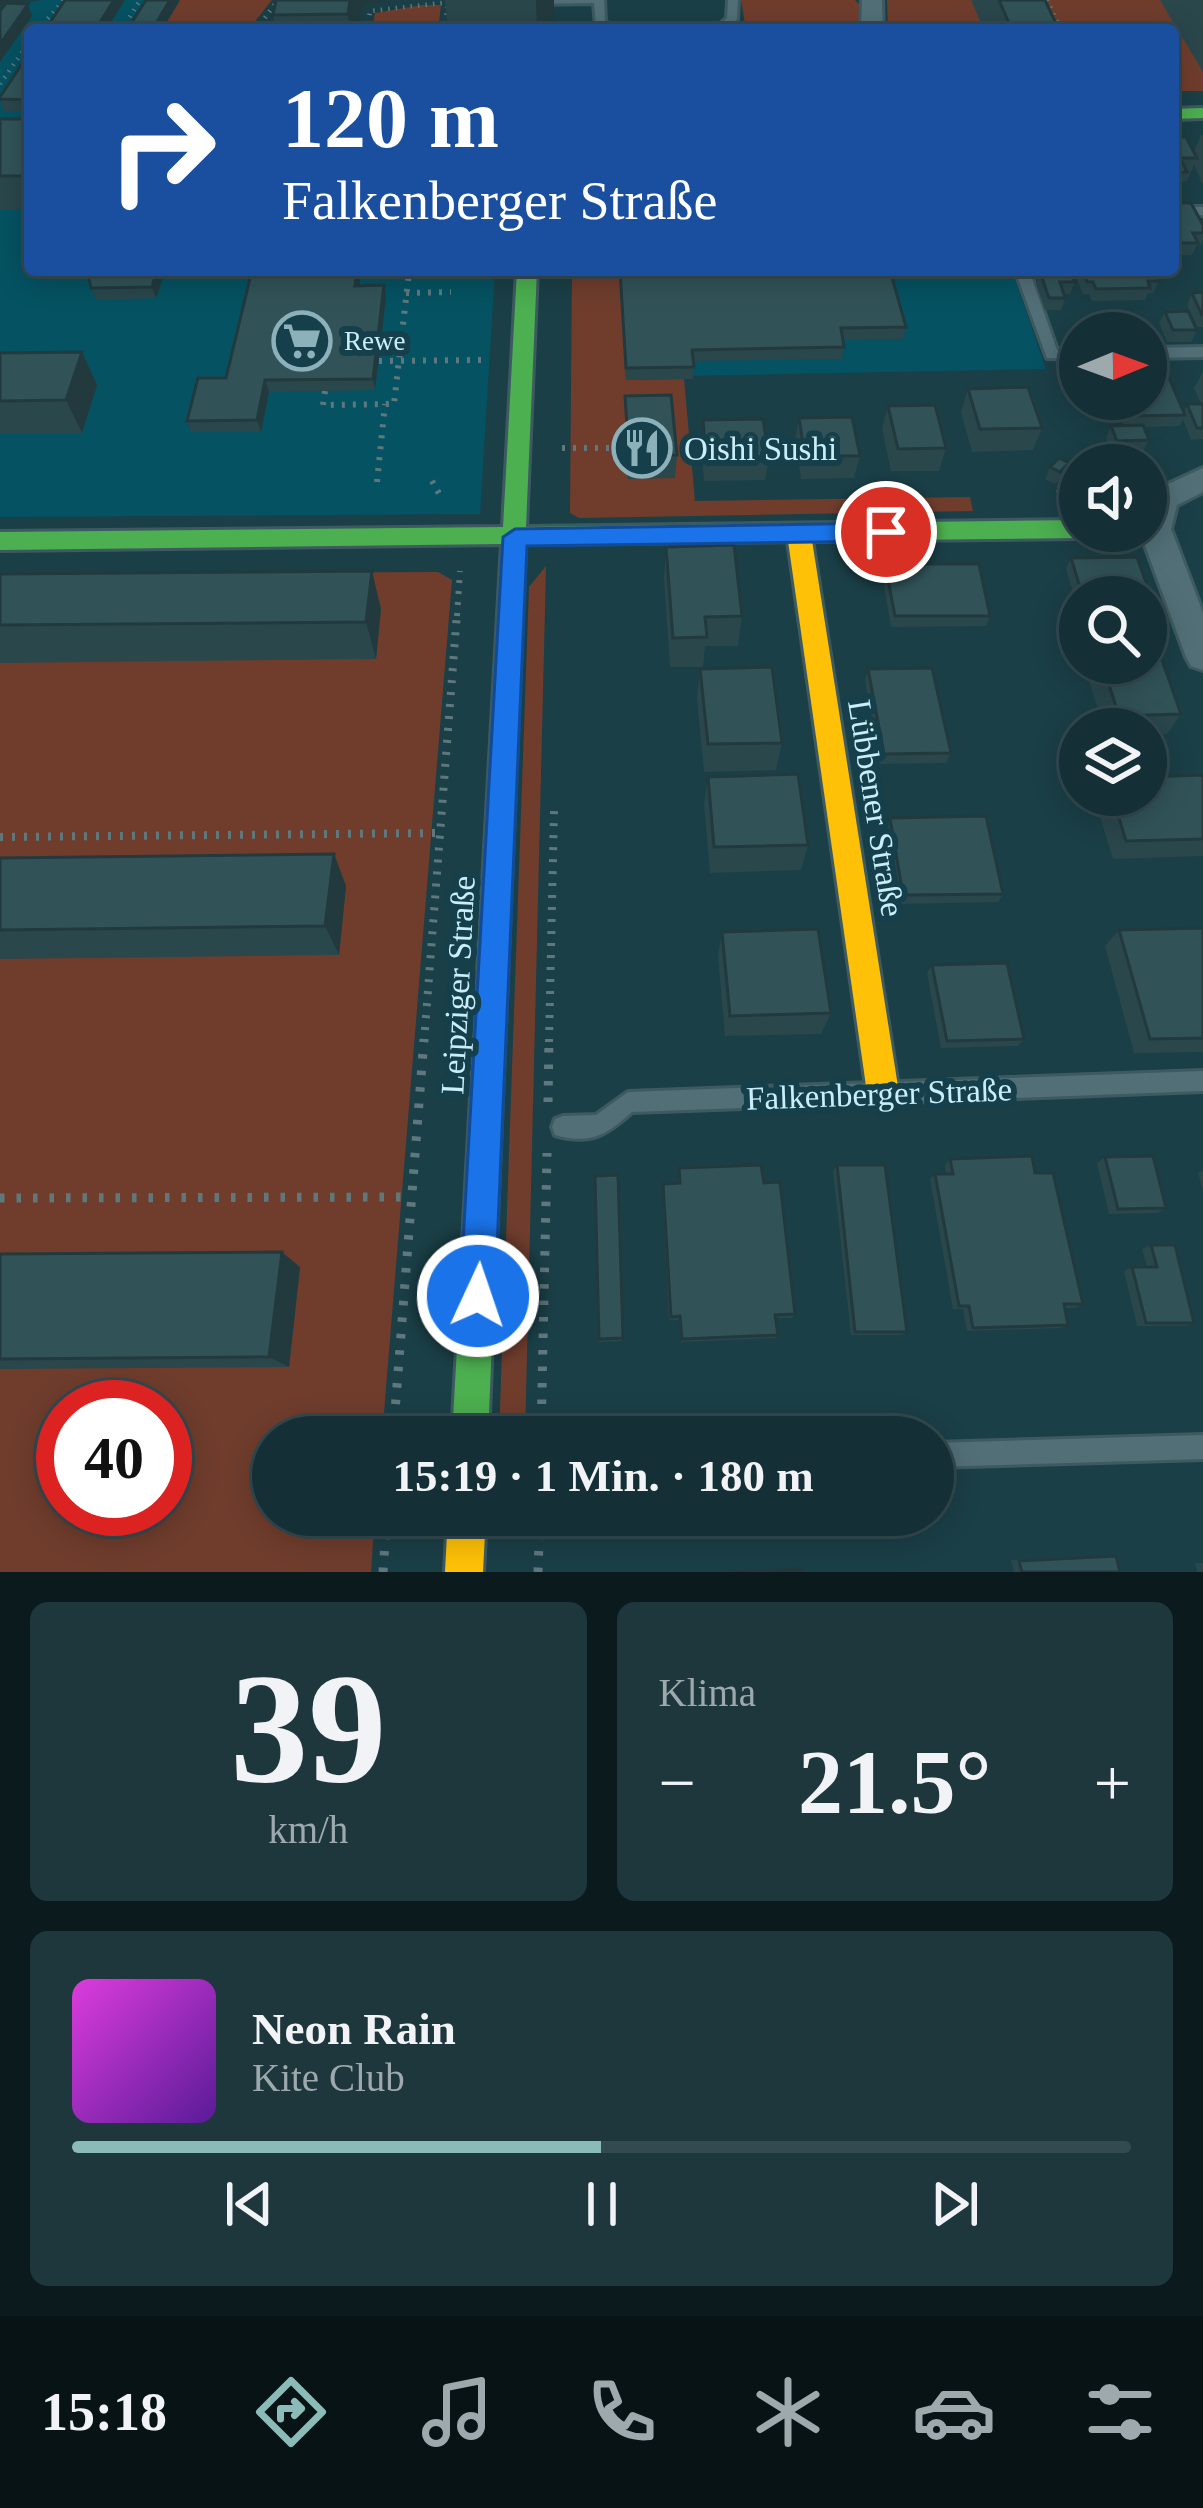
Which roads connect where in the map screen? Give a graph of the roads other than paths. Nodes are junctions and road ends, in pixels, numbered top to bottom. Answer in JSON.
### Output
{"nodes":[{"id":1,"x":598,"y":0,"type":"edge"},
{"id":2,"x":465,"y":2,"type":"edge"},
{"id":3,"x":527,"y":276,"type":"edge"},
{"id":4,"x":1024,"y":276,"type":"edge"},
{"id":5,"x":1203,"y":352,"type":"edge"},
{"id":6,"x":1167,"y":353,"type":"edge"},
{"id":7,"x":1059,"y":355,"type":"edge"},
{"id":8,"x":1203,"y":479,"type":"edge"},
{"id":9,"x":1167,"y":497,"type":"edge"},
{"id":10,"x":1059,"y":529,"type":"edge"},
{"id":11,"x":799,"y":534,"type":"junction"},
{"id":12,"x":515,"y":537,"type":"junction"},
{"id":13,"x":0,"y":541,"type":"edge"},
{"id":14,"x":1160,"y":552,"type":"edge"},
{"id":15,"x":1203,"y":656,"type":"edge"},
{"id":16,"x":1203,"y":1082,"type":"edge"},
{"id":17,"x":883,"y":1093,"type":"junction"},
{"id":18,"x":555,"y":1128,"type":"road end"},
{"id":19,"x":471,"y":1416,"type":"edge"},
{"id":20,"x":1203,"y":1448,"type":"edge"},
{"id":21,"x":954,"y":1454,"type":"edge"},
{"id":22,"x":465,"y":1536,"type":"edge"},
{"id":23,"x":464,"y":1572,"type":"edge"}],
"edges":[{"from":1,"to":2,"type":"lane"},
{"from":3,"to":12,"type":"street","name":"Leipziger Straße"},
{"from":4,"to":7,"type":"lane"},
{"from":5,"to":6,"type":"lane"},
{"from":8,"to":9,"type":"street"},
{"from":10,"to":11,"type":"street"},
{"from":11,"to":12,"type":"street"},
{"from":11,"to":17,"type":"street","name":"Lübbener Straße"},
{"from":12,"to":13,"type":"street"},
{"from":12,"to":19,"type":"street","name":"Leipziger Straße"},
{"from":14,"to":15,"type":"street"},
{"from":16,"to":17,"type":"lane","name":"Falkenberger Straße"},
{"from":17,"to":18,"type":"lane","name":"Falkenberger Straße"},
{"from":20,"to":21,"type":"lane"},
{"from":22,"to":23,"type":"street"}]}
